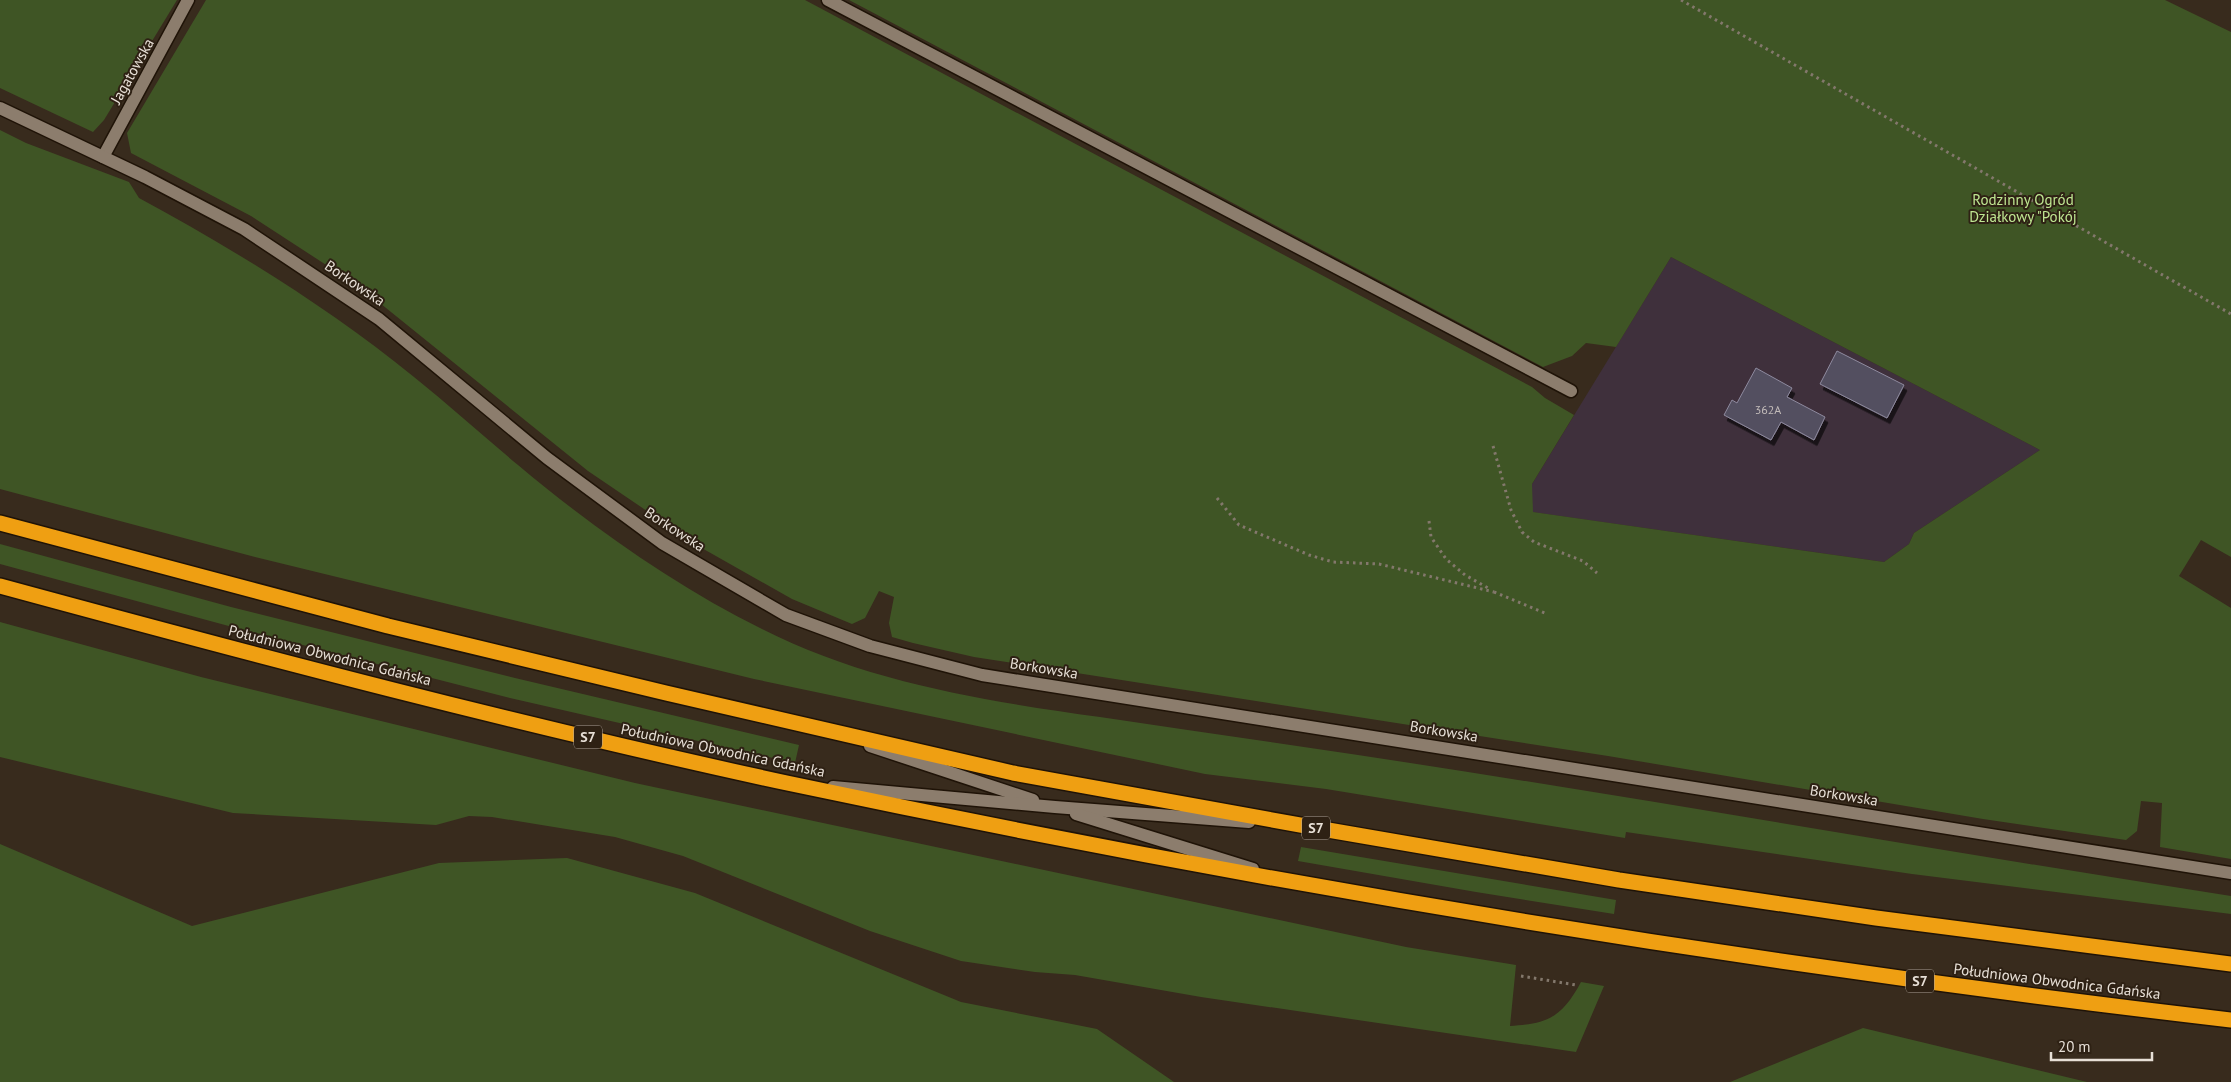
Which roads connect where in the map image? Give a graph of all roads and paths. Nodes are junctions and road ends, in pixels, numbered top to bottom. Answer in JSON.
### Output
{"nodes":[{"id":1,"x":188,"y":0,"type":"edge"},
{"id":2,"x":828,"y":0,"type":"edge"},
{"id":3,"x":1681,"y":0,"type":"edge"},
{"id":4,"x":0,"y":108,"type":"edge"},
{"id":5,"x":103,"y":157,"type":"junction"},
{"id":6,"x":2231,"y":314,"type":"edge"},
{"id":7,"x":1571,"y":391,"type":"dead end"},
{"id":8,"x":1493,"y":446,"type":"dead end"},
{"id":9,"x":1217,"y":498,"type":"dead end"},
{"id":10,"x":1429,"y":522,"type":"dead end"},
{"id":11,"x":0,"y":523,"type":"edge"},
{"id":12,"x":1597,"y":573,"type":"dead end"},
{"id":13,"x":0,"y":586,"type":"edge"},
{"id":14,"x":1494,"y":592,"type":"junction"},
{"id":15,"x":1547,"y":614,"type":"dead end"},
{"id":16,"x":803,"y":724,"type":"junction"},
{"id":17,"x":788,"y":783,"type":"junction"},
{"id":18,"x":1055,"y":807,"type":"junction"},
{"id":19,"x":1304,"y":826,"type":"junction"},
{"id":20,"x":2231,"y":873,"type":"edge"},
{"id":21,"x":1293,"y":881,"type":"junction"},
{"id":22,"x":2231,"y":964,"type":"edge"},
{"id":23,"x":1521,"y":976,"type":"dead end"},
{"id":24,"x":1576,"y":985,"type":"dead end"},
{"id":25,"x":2231,"y":1020,"type":"edge"}],
"edges":[{"from":1,"to":5,"type":"street","name":"Jagatowska"},
{"from":2,"to":7,"type":"street"},
{"from":3,"to":6,"type":"path"},
{"from":4,"to":5,"type":"street","name":"Borkowska"},
{"from":5,"to":20,"type":"street","name":"Borkowska"},
{"from":8,"to":12,"type":"path"},
{"from":9,"to":14,"type":"path"},
{"from":10,"to":14,"type":"path"},
{"from":11,"to":16,"type":"highway","number":"S7"},
{"from":13,"to":17,"type":"highway","name":"Południowa Obwodnica Gdańska","number":"S7"},
{"from":14,"to":15,"type":"path"},
{"from":16,"to":18,"type":"street"},
{"from":16,"to":19,"type":"highway","number":"S7"},
{"from":17,"to":18,"type":"street"},
{"from":17,"to":21,"type":"highway","name":"Południowa Obwodnica Gdańska","number":"S7"},
{"from":18,"to":19,"type":"street"},
{"from":18,"to":21,"type":"street"},
{"from":19,"to":22,"type":"highway","number":"S7"},
{"from":21,"to":25,"type":"highway","name":"Południowa Obwodnica Gdańska","number":"S7"},
{"from":23,"to":24,"type":"path"}]}
